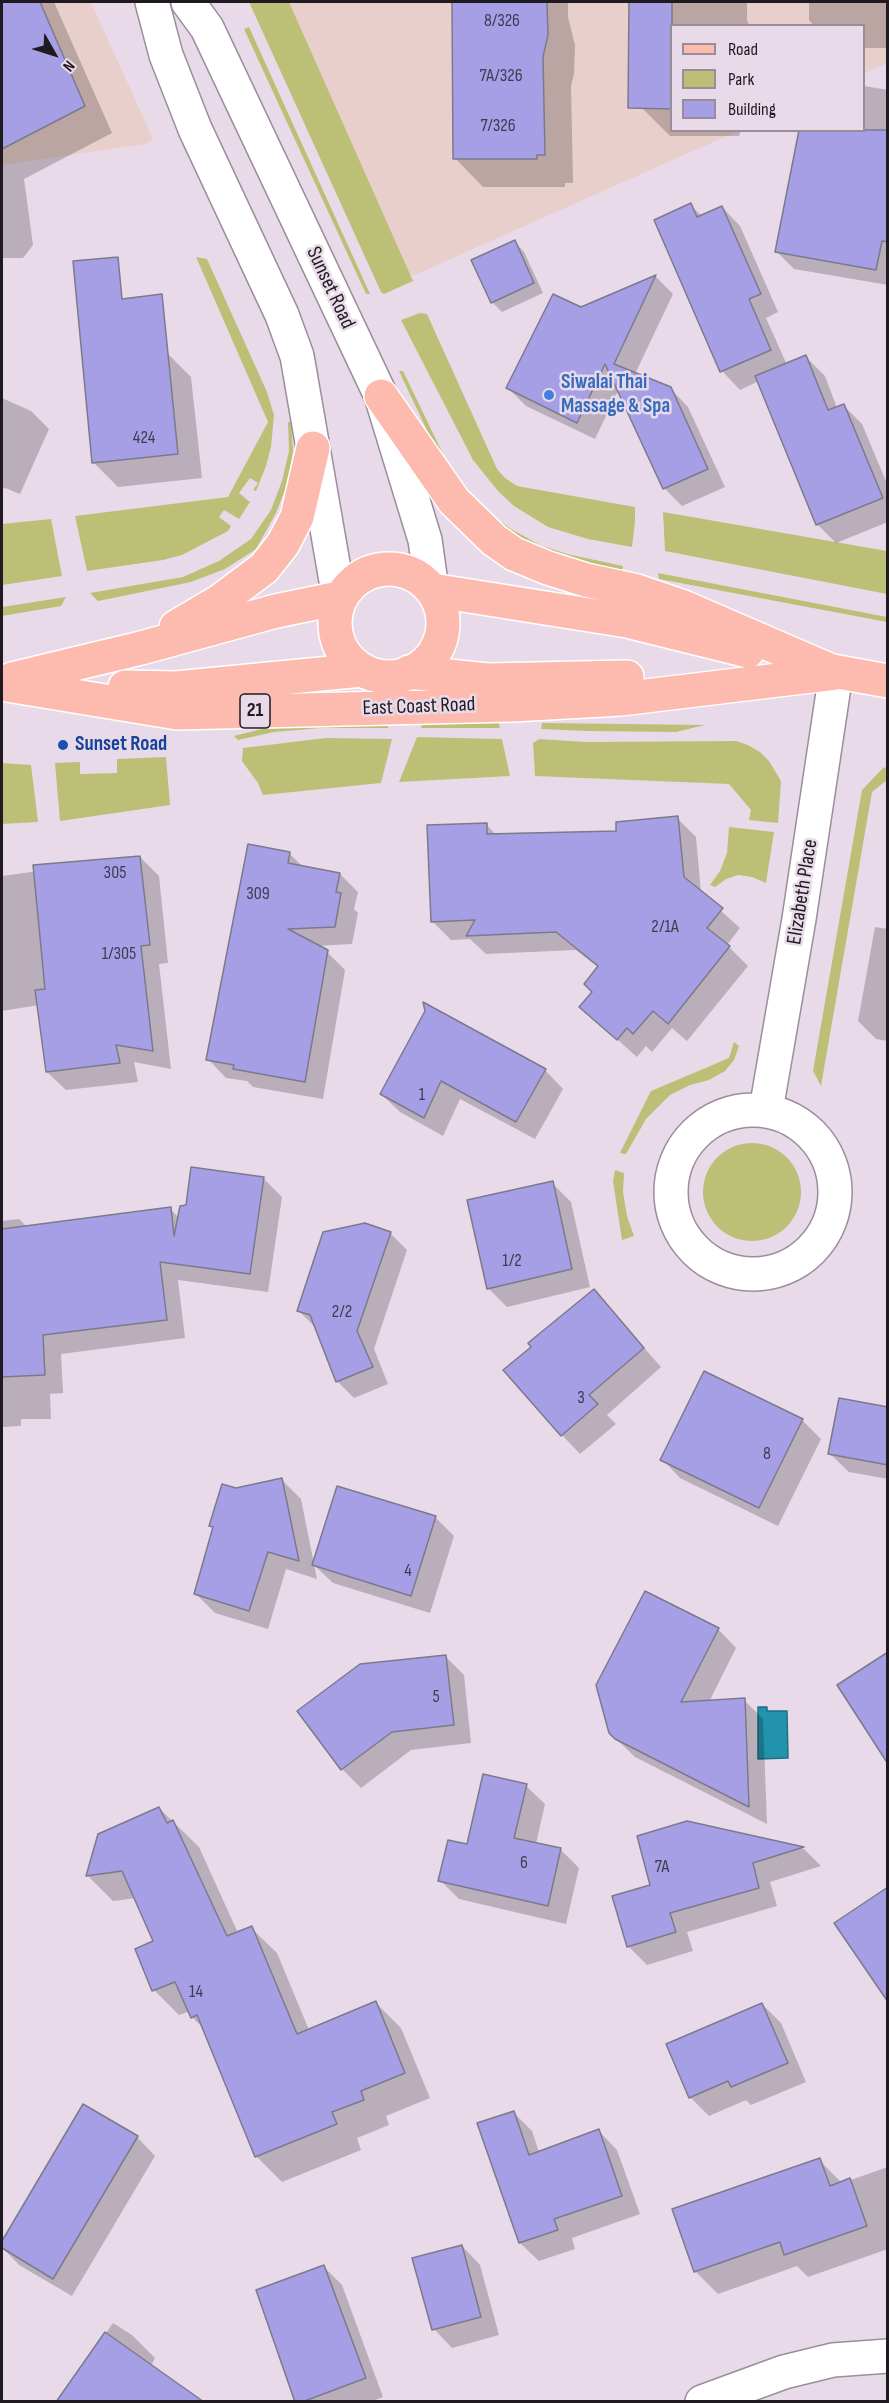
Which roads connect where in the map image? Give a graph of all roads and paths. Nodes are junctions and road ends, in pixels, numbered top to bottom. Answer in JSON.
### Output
{"nodes":[{"id":1,"x":152,"y":2,"type":"edge"},
{"id":2,"x":188,"y":2,"type":"edge"},
{"id":3,"x":381,"y":396,"type":"junction"},
{"id":4,"x":314,"y":448,"type":"junction"},
{"id":5,"x":432,"y":590,"type":"junction"},
{"id":6,"x":339,"y":598,"type":"junction"},
{"id":7,"x":141,"y":648,"type":"junction"},
{"id":8,"x":362,"y":670,"type":"junction"},
{"id":9,"x":409,"y":672,"type":"junction"},
{"id":10,"x":836,"y":673,"type":"junction"},
{"id":11,"x":888,"y":681,"type":"edge"},
{"id":12,"x":2,"y":683,"type":"edge"},
{"id":13,"x":766,"y":1110,"type":"junction"},
{"id":14,"x":888,"y":2356,"type":"edge"},
{"id":15,"x":702,"y":2402,"type":"edge"}],
"edges":[{"from":1,"to":4,"type":"main road"},
{"from":2,"to":3,"type":"main road","name":"Sunset Road"},
{"from":3,"to":5,"type":"main road","name":"Sunset Road"},
{"from":3,"to":10,"type":"main road"},
{"from":4,"to":6,"type":"main road"},
{"from":4,"to":7,"type":"main road"},
{"from":5,"to":6,"type":"main road","number":"21"},
{"from":5,"to":9,"type":"main road"},
{"from":5,"to":10,"type":"main road","name":"East Coast Road","number":"21"},
{"from":6,"to":7,"type":"main road"},
{"from":6,"to":8,"type":"main road"},
{"from":7,"to":12,"type":"main road"},
{"from":8,"to":9,"type":"main road"},
{"from":8,"to":12,"type":"main road"},
{"from":9,"to":10,"type":"main road"},
{"from":10,"to":11,"type":"main road","name":"East Coast Road","number":"21"},
{"from":10,"to":12,"type":"main road","name":"East Coast Road","number":"21"},
{"from":10,"to":13,"type":"main road","name":"Elizabeth Place"},
{"from":13,"to":13,"type":"main road"},
{"from":14,"to":15,"type":"main road"}]}
